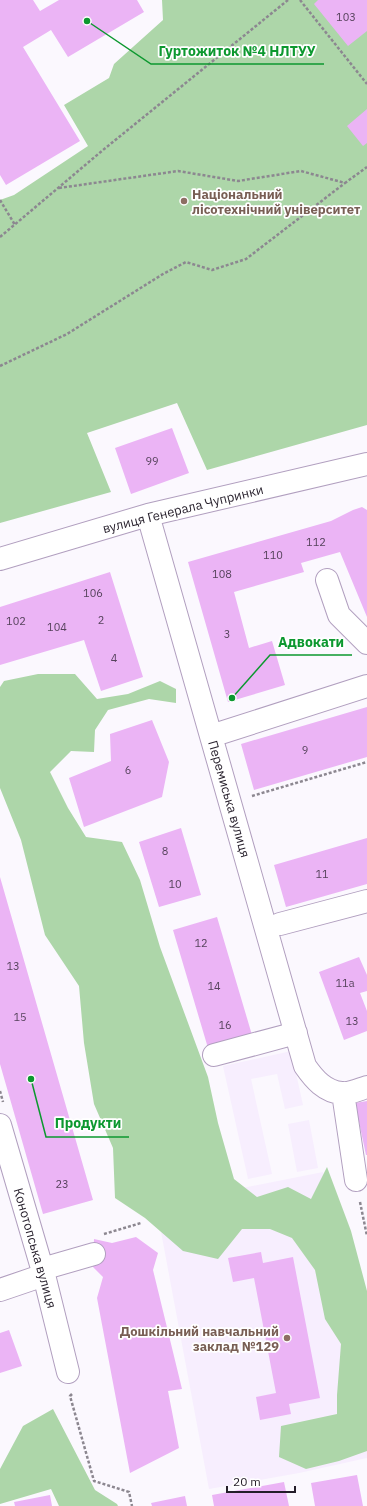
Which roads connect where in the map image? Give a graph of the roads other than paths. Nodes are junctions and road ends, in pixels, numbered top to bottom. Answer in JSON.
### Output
{"nodes":[{"id":1,"x":367,"y":464,"type":"edge"},
{"id":2,"x":148,"y":515,"type":"junction"},
{"id":3,"x":0,"y":559,"type":"edge"},
{"id":4,"x":327,"y":580,"type":"dead end"},
{"id":5,"x":367,"y":643,"type":"edge"},
{"id":6,"x":367,"y":686,"type":"edge"},
{"id":7,"x":211,"y":736,"type":"junction"},
{"id":8,"x":367,"y":901,"type":"edge"},
{"id":9,"x":280,"y":924,"type":"dead end"},
{"id":10,"x":296,"y":1033,"type":"junction"},
{"id":11,"x":214,"y":1055,"type":"dead end"},
{"id":12,"x":367,"y":1087,"type":"edge"},
{"id":13,"x":343,"y":1093,"type":"junction"},
{"id":14,"x":0,"y":1125,"type":"edge"},
{"id":15,"x":356,"y":1180,"type":"road end"},
{"id":16,"x":94,"y":1254,"type":"dead end"},
{"id":17,"x":43,"y":1272,"type":"junction"},
{"id":18,"x":0,"y":1290,"type":"edge"},
{"id":19,"x":68,"y":1372,"type":"dead end"}],
"edges":[{"from":1,"to":2,"type":"street","name":"вулиця Генерала Чупринки"},
{"from":2,"to":3,"type":"street","name":"вулиця Генерала Чупринки"},
{"from":2,"to":7,"type":"street","name":"Перемиська вулиця"},
{"from":4,"to":5,"type":"street"},
{"from":6,"to":7,"type":"street"},
{"from":7,"to":10,"type":"street","name":"Перемиська вулиця"},
{"from":8,"to":9,"type":"street"},
{"from":10,"to":11,"type":"street"},
{"from":10,"to":13,"type":"street","name":"Перемиська вулиця"},
{"from":12,"to":13,"type":"street"},
{"from":13,"to":15,"type":"street"},
{"from":14,"to":17,"type":"street","name":"Конотопська вулиця"},
{"from":16,"to":17,"type":"street"},
{"from":17,"to":18,"type":"street"},
{"from":17,"to":19,"type":"street","name":"Конотопська вулиця"}]}
